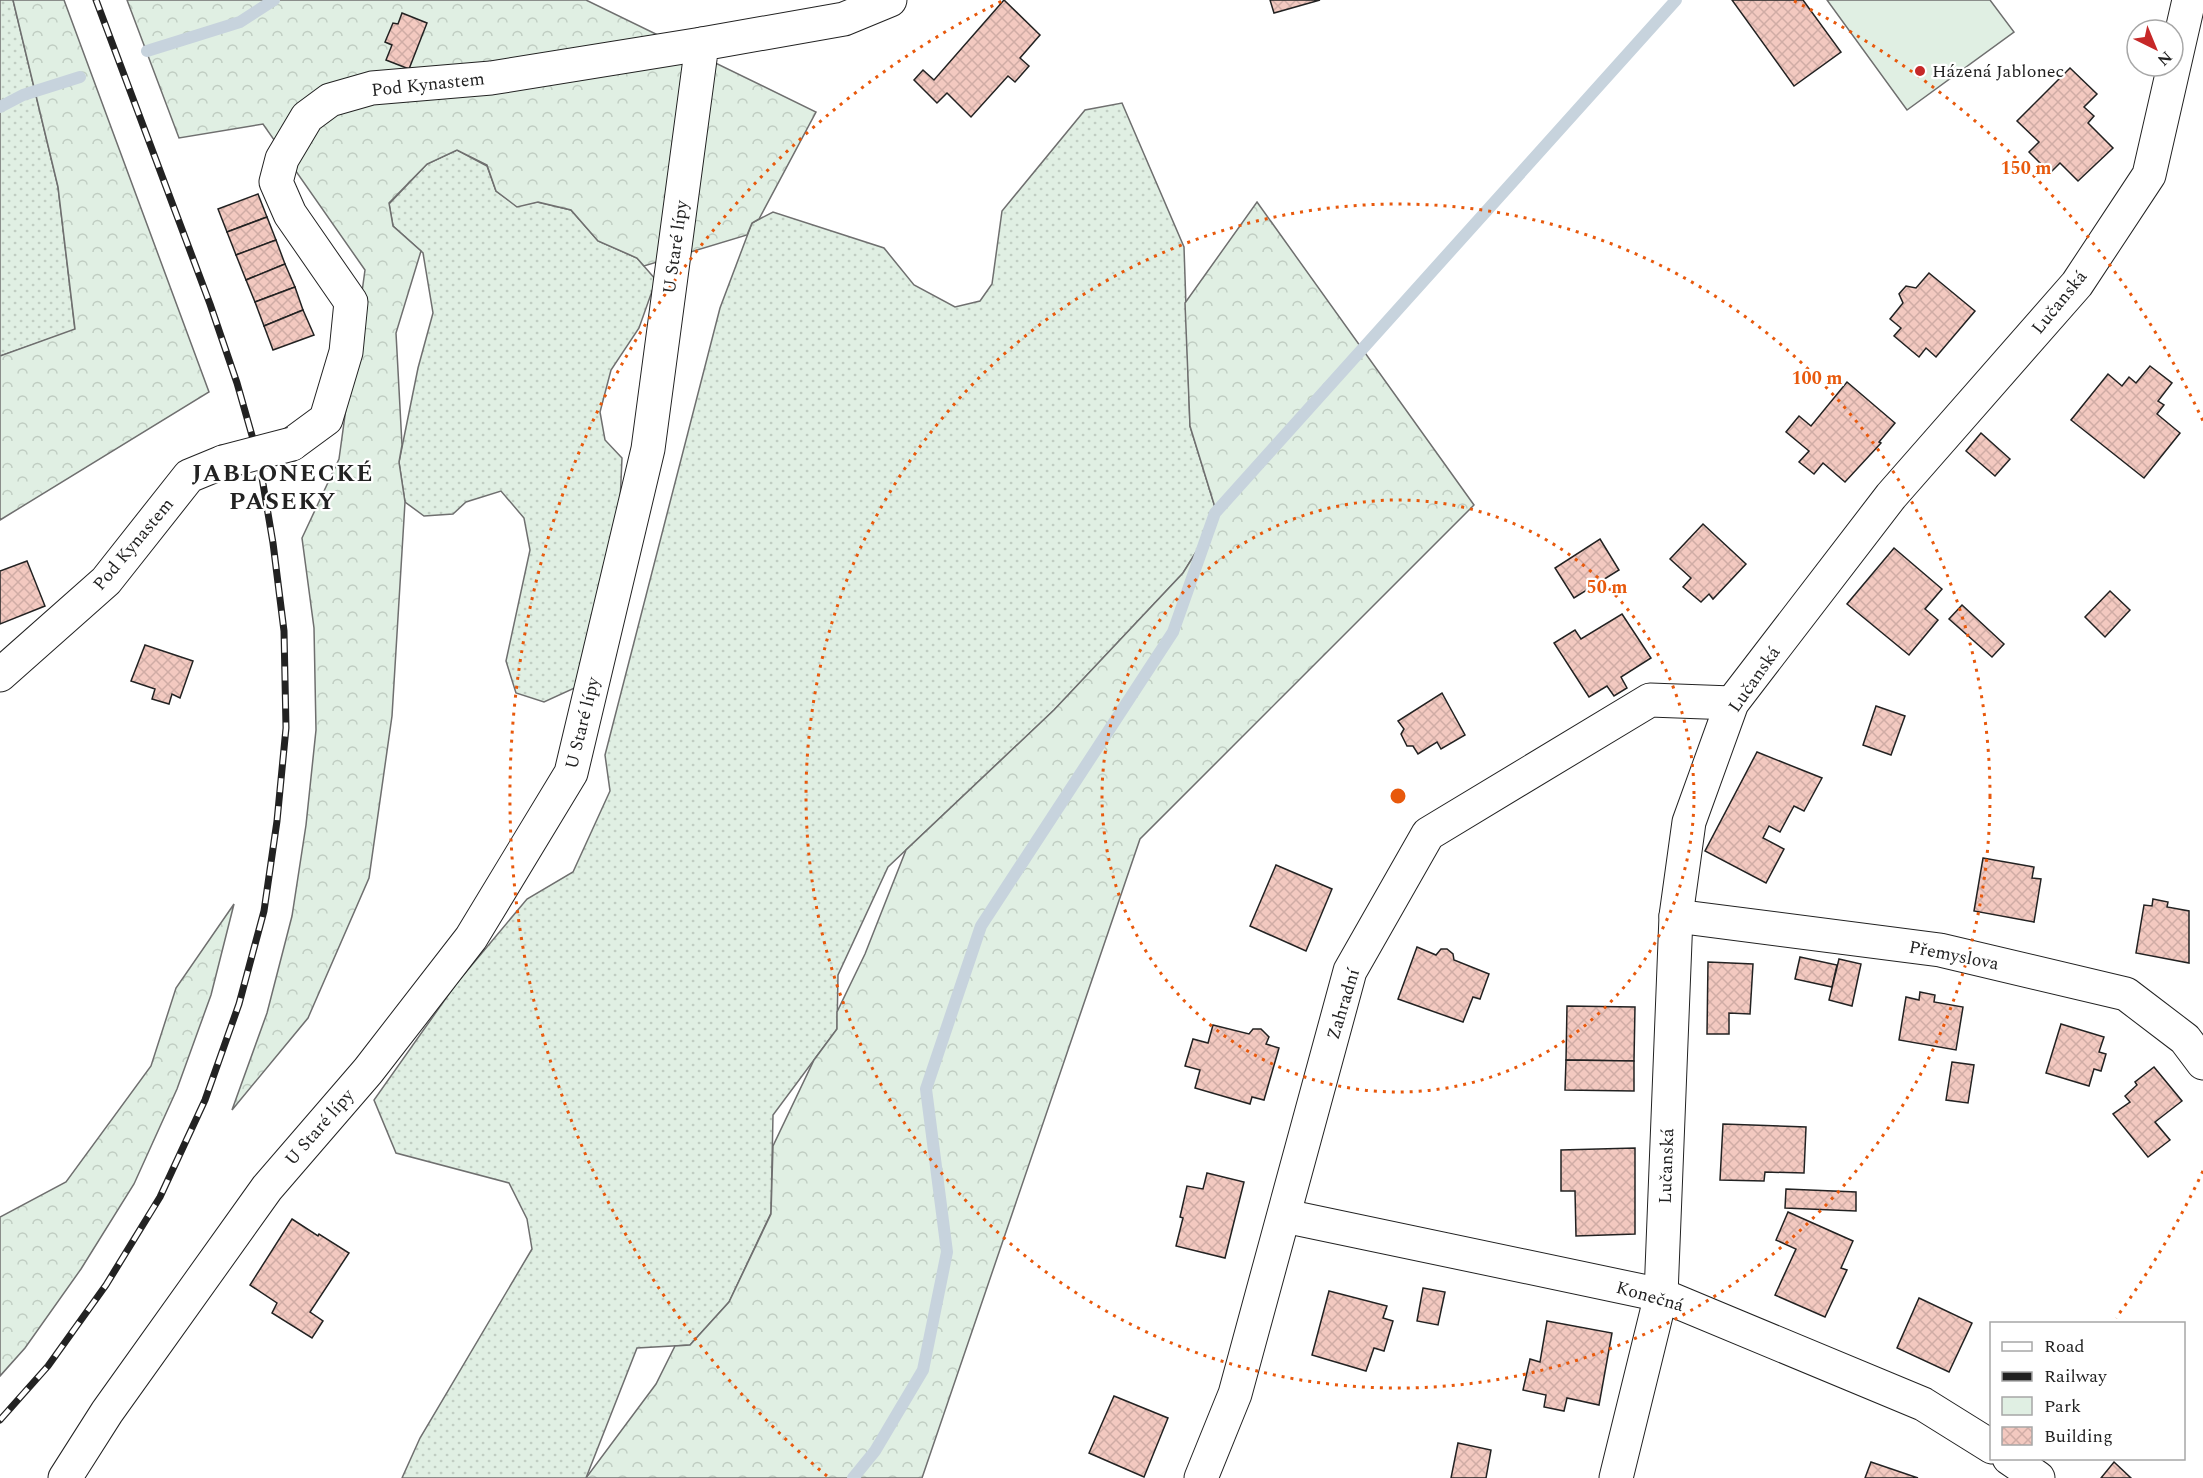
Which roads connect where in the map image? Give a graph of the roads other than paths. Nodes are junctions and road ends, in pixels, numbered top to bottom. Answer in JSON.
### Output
{"nodes":[{"id":1,"x":890,"y":0,"type":"edge"},
{"id":2,"x":2189,"y":0,"type":"edge"},
{"id":3,"x":702,"y":44,"type":"junction"},
{"id":4,"x":0,"y":675,"type":"edge"},
{"id":5,"x":1732,"y":703,"type":"junction"},
{"id":6,"x":1676,"y":916,"type":"junction"},
{"id":7,"x":2203,"y":1063,"type":"edge"},
{"id":8,"x":1285,"y":1216,"type":"junction"},
{"id":9,"x":1661,"y":1295,"type":"junction"},
{"id":10,"x":1990,"y":1446,"type":"edge"},
{"id":11,"x":2012,"y":1460,"type":"edge"},
{"id":12,"x":65,"y":1478,"type":"edge"},
{"id":13,"x":1201,"y":1478,"type":"edge"},
{"id":14,"x":1616,"y":1478,"type":"edge"},
{"id":15,"x":2038,"y":1478,"type":"edge"}],
"edges":[{"from":1,"to":3,"type":"street"},
{"from":2,"to":5,"type":"street","name":"Lučanská"},
{"from":3,"to":4,"type":"street","name":"Pod Kynastem","bridge":true},
{"from":3,"to":12,"type":"street","name":"U Staré lípy"},
{"from":5,"to":6,"type":"street","name":"Lučanská"},
{"from":5,"to":8,"type":"street","name":"Zahradní"},
{"from":6,"to":7,"type":"street","name":"Přemyslova"},
{"from":6,"to":9,"type":"street","name":"Lučanská"},
{"from":8,"to":9,"type":"street","name":"Konečná"},
{"from":8,"to":13,"type":"street","name":"Zahradní"},
{"from":9,"to":10,"type":"street","name":"Konečná"},
{"from":9,"to":14,"type":"street","name":"Lučanská"},
{"from":11,"to":15,"type":"street"}]}
